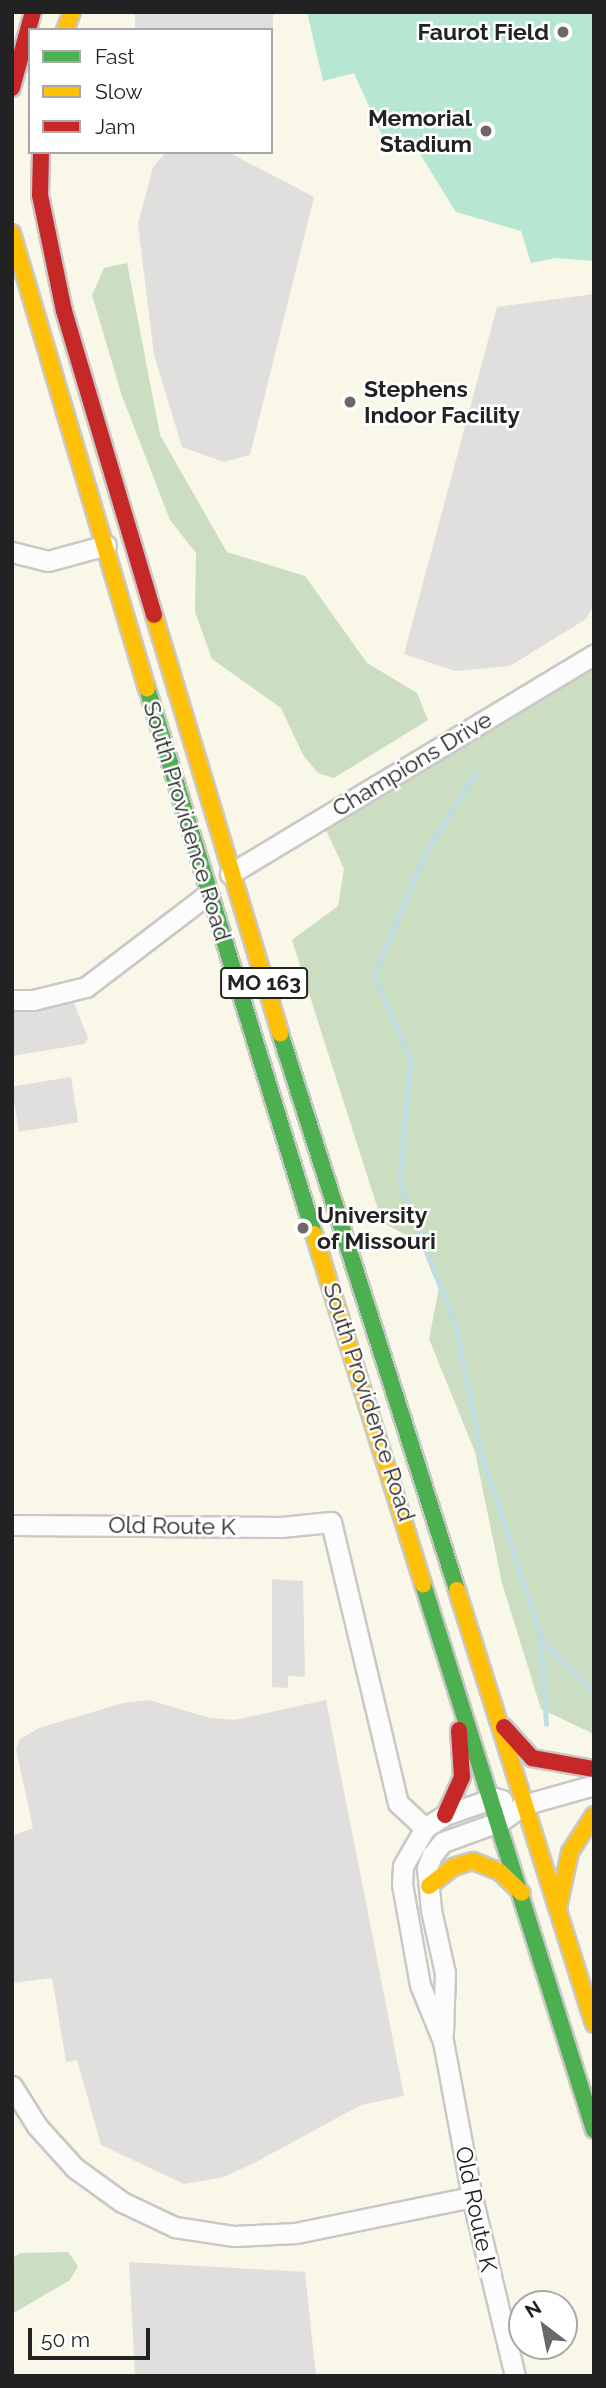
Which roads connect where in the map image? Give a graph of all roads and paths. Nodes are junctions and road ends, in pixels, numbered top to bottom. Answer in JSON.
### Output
{"nodes":[{"id":1,"x":72,"y":12,"type":"edge"},
{"id":2,"x":64,"y":28,"type":"edge"},
{"id":3,"x":28,"y":30,"type":"edge"},
{"id":4,"x":12,"y":88,"type":"edge"},
{"id":5,"x":41,"y":154,"type":"edge"},
{"id":6,"x":12,"y":233,"type":"edge"},
{"id":7,"x":106,"y":545,"type":"junction"},
{"id":8,"x":12,"y":552,"type":"edge"},
{"id":9,"x":594,"y":654,"type":"edge"},
{"id":10,"x":230,"y":874,"type":"junction"},
{"id":11,"x":208,"y":894,"type":"junction"},
{"id":12,"x":12,"y":1000,"type":"edge"},
{"id":13,"x":12,"y":1525,"type":"edge"},
{"id":14,"x":463,"y":1702,"type":"junction"},
{"id":15,"x":494,"y":1712,"type":"junction"},
{"id":16,"x":594,"y":1769,"type":"edge"},
{"id":17,"x":594,"y":1785,"type":"edge"},
{"id":18,"x":494,"y":1798,"type":"junction"},
{"id":19,"x":523,"y":1805,"type":"junction"},
{"id":20,"x":445,"y":1815,"type":"junction"},
{"id":21,"x":594,"y":1815,"type":"edge"},
{"id":22,"x":501,"y":1821,"type":"junction"},
{"id":23,"x":425,"y":1828,"type":"junction"},
{"id":24,"x":429,"y":1886,"type":"junction"},
{"id":25,"x":522,"y":1893,"type":"junction"},
{"id":26,"x":558,"y":1912,"type":"junction"},
{"id":27,"x":594,"y":2024,"type":"edge"},
{"id":28,"x":443,"y":2041,"type":"junction"},
{"id":29,"x":12,"y":2086,"type":"edge"},
{"id":30,"x":594,"y":2130,"type":"edge"},
{"id":31,"x":472,"y":2197,"type":"junction"},
{"id":32,"x":515,"y":2376,"type":"edge"}],
"edges":[{"from":1,"to":2,"type":"main road"},
{"from":3,"to":4,"type":"main road"},
{"from":5,"to":10,"type":"main road","name":"South Providence Road","number":"MO 163"},
{"from":6,"to":7,"type":"main road","name":"South Providence Road","number":"MO 163"},
{"from":7,"to":8,"type":"street"},
{"from":7,"to":11,"type":"main road","name":"South Providence Road","number":"MO 163"},
{"from":9,"to":10,"type":"street","name":"Champions Drive"},
{"from":10,"to":15,"type":"main road","name":"South Providence Road","number":"MO 163"},
{"from":11,"to":12,"type":"street"},
{"from":11,"to":14,"type":"main road","name":"South Providence Road","number":"MO 163"},
{"from":13,"to":23,"type":"street","name":"Old Route K"},
{"from":14,"to":18,"type":"main road","name":"South Providence Road","number":"MO 163"},
{"from":14,"to":20,"type":"main road"},
{"from":15,"to":16,"type":"main road"},
{"from":15,"to":19,"type":"main road","name":"South Providence Road","number":"MO 163"},
{"from":17,"to":19,"type":"street"},
{"from":18,"to":19,"type":"street"},
{"from":18,"to":20,"type":"street","name":"Old Route K"},
{"from":18,"to":22,"type":"main road","name":"South Providence Road","number":"MO 163"},
{"from":19,"to":22,"type":"street","name":"Old Route K"},
{"from":19,"to":26,"type":"main road","name":"South Providence Road","number":"MO 163"},
{"from":20,"to":23,"type":"street","name":"Old Route K"},
{"from":21,"to":26,"type":"main road"},
{"from":22,"to":24,"type":"street","name":"Old Route K"},
{"from":22,"to":25,"type":"main road","name":"South Providence Road","number":"MO 163"},
{"from":23,"to":28,"type":"street","name":"Old Route K"},
{"from":24,"to":25,"type":"main road"},
{"from":24,"to":28,"type":"street","name":"Old Route K"},
{"from":25,"to":30,"type":"main road","name":"South Providence Road","number":"MO 163"},
{"from":26,"to":27,"type":"main road","name":"South Providence Road","number":"MO 163"},
{"from":28,"to":31,"type":"street","name":"Old Route K"},
{"from":29,"to":31,"type":"street"},
{"from":31,"to":32,"type":"street","name":"Old Route K"}]}
